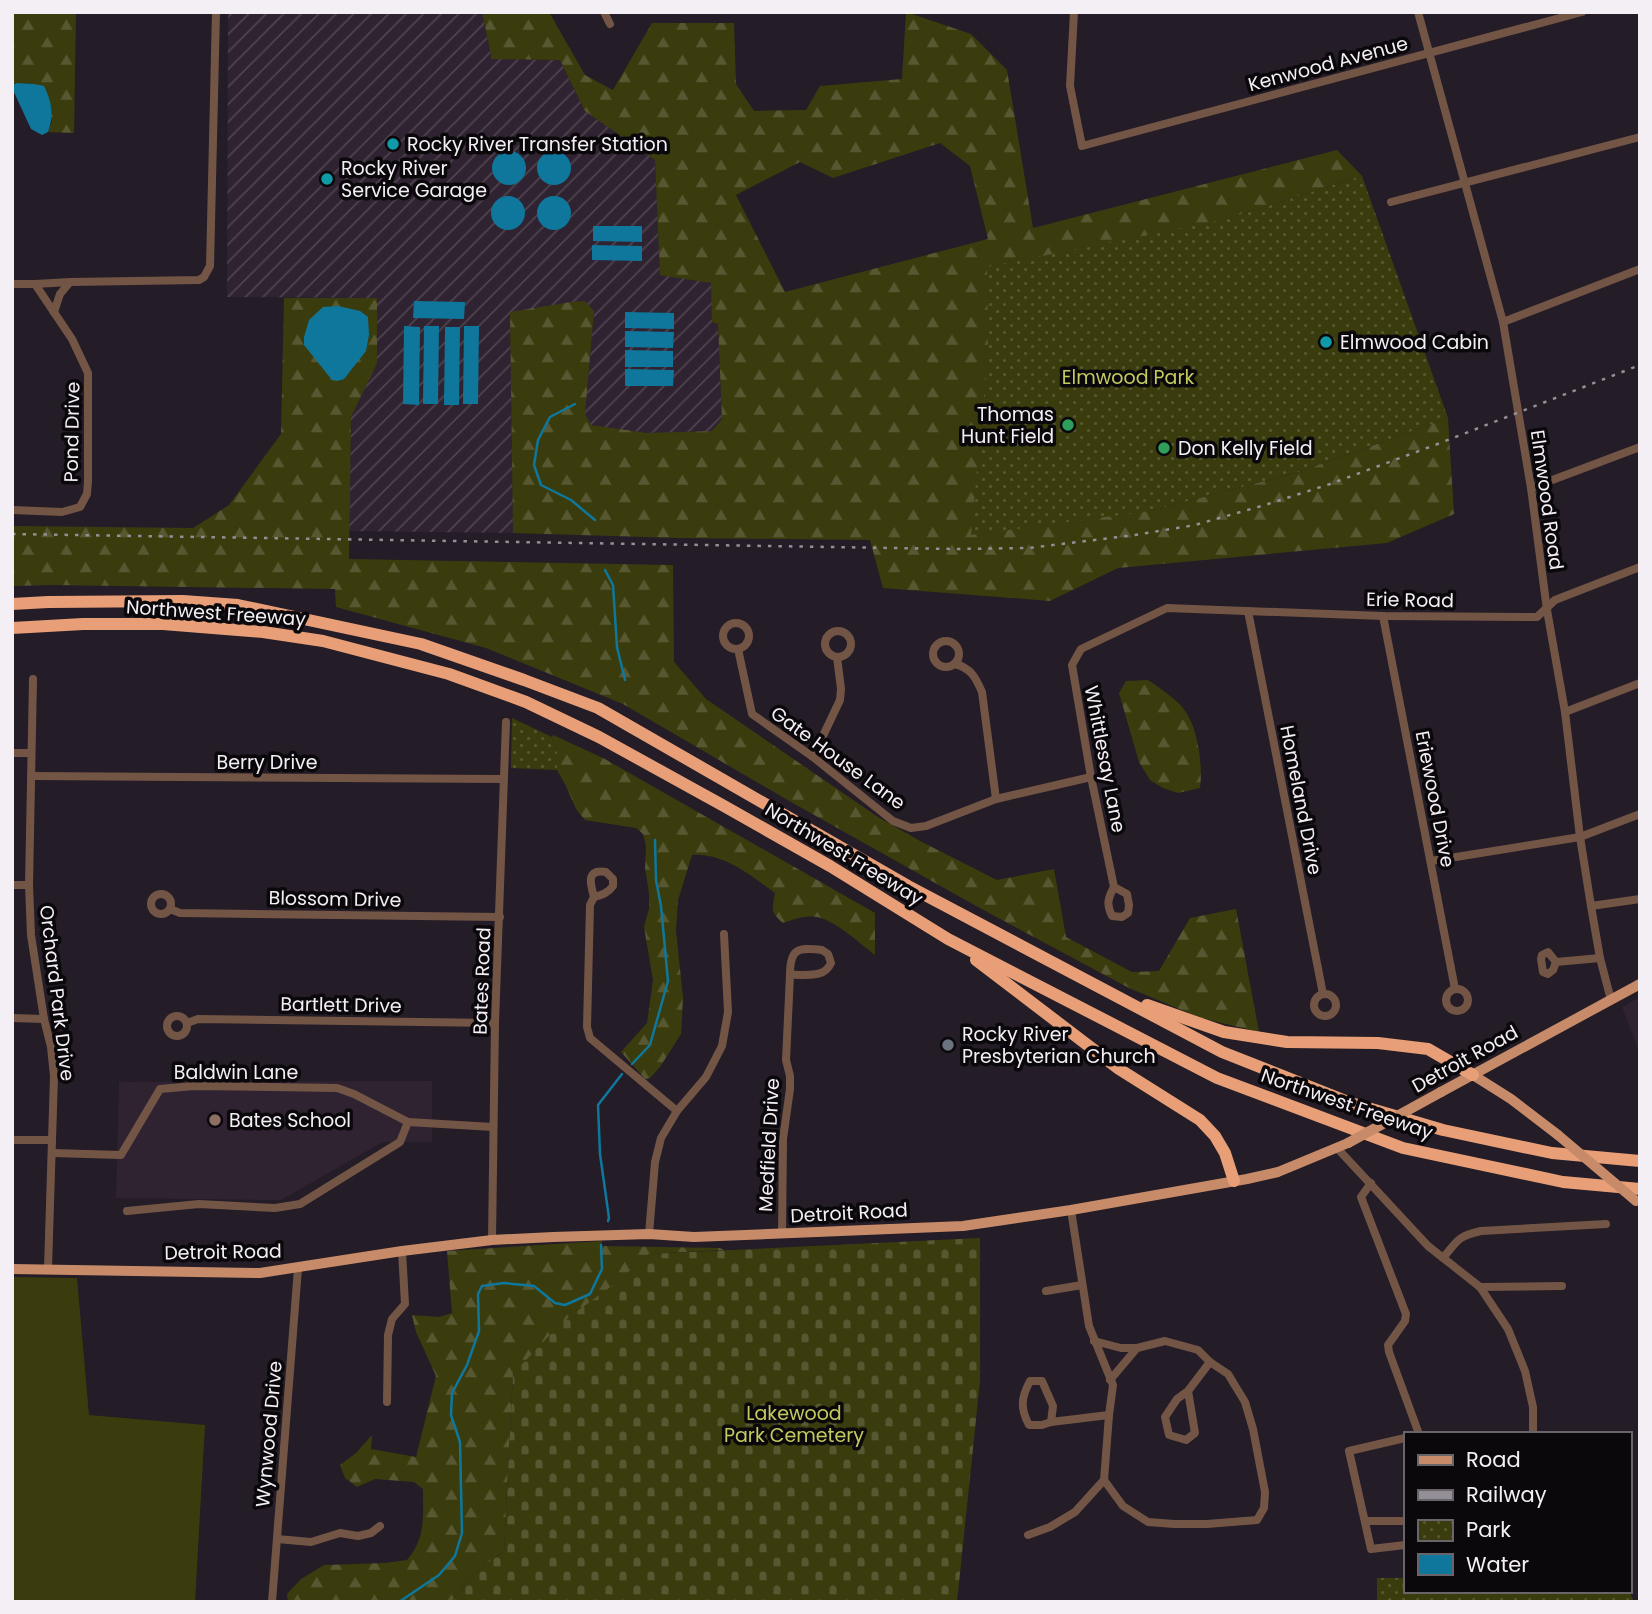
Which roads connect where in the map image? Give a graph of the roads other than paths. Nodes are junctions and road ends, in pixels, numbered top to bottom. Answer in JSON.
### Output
{"nodes":[{"id":1,"x":216,"y":12,"type":"edge"},
{"id":2,"x":604,"y":12,"type":"edge"},
{"id":3,"x":1074,"y":12,"type":"edge"},
{"id":4,"x":1418,"y":12,"type":"edge"},
{"id":5,"x":1582,"y":12,"type":"edge"},
{"id":6,"x":610,"y":24,"type":"dead end"},
{"id":7,"x":1430,"y":53,"type":"junction"},
{"id":8,"x":1640,"y":137,"type":"edge"},
{"id":9,"x":1465,"y":182,"type":"junction"},
{"id":10,"x":1391,"y":202,"type":"dead end"},
{"id":11,"x":1640,"y":269,"type":"edge"},
{"id":12,"x":70,"y":282,"type":"junction"},
{"id":13,"x":36,"y":284,"type":"junction"},
{"id":14,"x":12,"y":285,"type":"edge"},
{"id":15,"x":54,"y":312,"type":"junction"},
{"id":16,"x":1503,"y":321,"type":"junction"},
{"id":17,"x":1640,"y":447,"type":"edge"},
{"id":18,"x":1531,"y":488,"type":"junction"},
{"id":19,"x":12,"y":510,"type":"edge"},
{"id":20,"x":1640,"y":567,"type":"edge"},
{"id":21,"x":12,"y":604,"type":"edge"},
{"id":22,"x":1167,"y":608,"type":"joint"},
{"id":23,"x":1547,"y":610,"type":"junction"},
{"id":24,"x":1248,"y":611,"type":"junction"},
{"id":25,"x":1382,"y":616,"type":"junction"},
{"id":26,"x":12,"y":628,"type":"edge"},
{"id":27,"x":738,"y":649,"type":"dead end"},
{"id":28,"x":837,"y":657,"type":"dead end"},
{"id":29,"x":955,"y":664,"type":"dead end"},
{"id":30,"x":33,"y":680,"type":"dead end"},
{"id":31,"x":1640,"y":683,"type":"edge"},
{"id":32,"x":1565,"y":712,"type":"junction"},
{"id":33,"x":506,"y":722,"type":"dead end"},
{"id":34,"x":12,"y":753,"type":"edge"},
{"id":35,"x":31,"y":753,"type":"junction"},
{"id":36,"x":813,"y":757,"type":"junction"},
{"id":37,"x":31,"y":776,"type":"junction"},
{"id":38,"x":1091,"y":777,"type":"junction"},
{"id":39,"x":503,"y":779,"type":"junction"},
{"id":40,"x":996,"y":799,"type":"junction"},
{"id":41,"x":1640,"y":814,"type":"edge"},
{"id":42,"x":1580,"y":837,"type":"junction"},
{"id":43,"x":1431,"y":861,"type":"junction"},
{"id":44,"x":12,"y":885,"type":"edge"},
{"id":45,"x":29,"y":885,"type":"junction"},
{"id":46,"x":1114,"y":887,"type":"dead end"},
{"id":47,"x":594,"y":897,"type":"dead end"},
{"id":48,"x":1640,"y":899,"type":"edge"},
{"id":49,"x":1591,"y":906,"type":"junction"},
{"id":50,"x":170,"y":909,"type":"dead end"},
{"id":51,"x":499,"y":917,"type":"junction"},
{"id":52,"x":724,"y":934,"type":"dead end"},
{"id":53,"x":948,"y":939,"type":"junction"},
{"id":54,"x":1600,"y":958,"type":"junction"},
{"id":55,"x":1556,"y":962,"type":"dead end"},
{"id":56,"x":790,"y":975,"type":"junction"},
{"id":57,"x":1640,"y":984,"type":"edge"},
{"id":58,"x":1455,"y":989,"type":"dead end"},
{"id":59,"x":1108,"y":992,"type":"junction"},
{"id":60,"x":1323,"y":994,"type":"dead end"},
{"id":61,"x":1611,"y":1000,"type":"junction"},
{"id":62,"x":12,"y":1018,"type":"edge"},
{"id":63,"x":44,"y":1019,"type":"junction"},
{"id":64,"x":187,"y":1023,"type":"dead end"},
{"id":65,"x":495,"y":1023,"type":"junction"},
{"id":66,"x":1473,"y":1075,"type":"junction"},
{"id":67,"x":677,"y":1111,"type":"junction"},
{"id":68,"x":408,"y":1122,"type":"junction"},
{"id":69,"x":493,"y":1127,"type":"junction"},
{"id":70,"x":12,"y":1140,"type":"edge"},
{"id":71,"x":52,"y":1140,"type":"junction"},
{"id":72,"x":1343,"y":1146,"type":"junction"},
{"id":73,"x":52,"y":1153,"type":"junction"},
{"id":74,"x":1640,"y":1161,"type":"edge"},
{"id":75,"x":1234,"y":1181,"type":"junction"},
{"id":76,"x":1371,"y":1183,"type":"junction"},
{"id":77,"x":1639,"y":1198,"type":"edge"},
{"id":78,"x":1071,"y":1210,"type":"junction"},
{"id":79,"x":127,"y":1212,"type":"dead end"},
{"id":80,"x":1606,"y":1224,"type":"dead end"},
{"id":81,"x":649,"y":1234,"type":"junction"},
{"id":82,"x":782,"y":1234,"type":"junction"},
{"id":83,"x":492,"y":1240,"type":"junction"},
{"id":84,"x":402,"y":1251,"type":"junction"},
{"id":85,"x":1443,"y":1258,"type":"junction"},
{"id":86,"x":48,"y":1268,"type":"junction"},
{"id":87,"x":298,"y":1268,"type":"junction"},
{"id":88,"x":12,"y":1269,"type":"edge"},
{"id":89,"x":1082,"y":1285,"type":"junction"},
{"id":90,"x":1562,"y":1286,"type":"dead end"},
{"id":91,"x":1480,"y":1287,"type":"junction"},
{"id":92,"x":1046,"y":1291,"type":"dead end"},
{"id":93,"x":1094,"y":1341,"type":"junction"},
{"id":94,"x":1137,"y":1348,"type":"junction"},
{"id":95,"x":1210,"y":1362,"type":"junction"},
{"id":96,"x":1111,"y":1380,"type":"junction"},
{"id":97,"x":1188,"y":1391,"type":"junction"},
{"id":98,"x":387,"y":1402,"type":"dead end"},
{"id":99,"x":1109,"y":1415,"type":"junction"},
{"id":100,"x":1051,"y":1422,"type":"junction"},
{"id":101,"x":1418,"y":1432,"type":"edge"},
{"id":102,"x":1533,"y":1432,"type":"edge"},
{"id":103,"x":1404,"y":1438,"type":"edge"},
{"id":104,"x":1104,"y":1480,"type":"junction"},
{"id":105,"x":1364,"y":1521,"type":"junction"},
{"id":106,"x":1404,"y":1521,"type":"edge"},
{"id":107,"x":380,"y":1525,"type":"dead end"},
{"id":108,"x":1028,"y":1535,"type":"dead end"},
{"id":109,"x":277,"y":1539,"type":"junction"},
{"id":110,"x":1404,"y":1545,"type":"edge"},
{"id":111,"x":272,"y":1602,"type":"edge"}],
"edges":[{"from":1,"to":12,"type":"street"},
{"from":2,"to":6,"type":"street"},
{"from":3,"to":7,"type":"street","name":"Kenwood Avenue"},
{"from":4,"to":7,"type":"street","name":"Elmwood Road"},
{"from":5,"to":7,"type":"street","name":"Kenwood Avenue"},
{"from":7,"to":9,"type":"street","name":"Elmwood Road"},
{"from":8,"to":9,"type":"street"},
{"from":9,"to":10,"type":"street"},
{"from":9,"to":16,"type":"street","name":"Elmwood Road"},
{"from":11,"to":16,"type":"street"},
{"from":12,"to":13,"type":"street"},
{"from":12,"to":15,"type":"street"},
{"from":13,"to":14,"type":"street"},
{"from":13,"to":15,"type":"street","name":"Pond Drive"},
{"from":15,"to":19,"type":"street","name":"Pond Drive"},
{"from":16,"to":18,"type":"street","name":"Elmwood Road"},
{"from":17,"to":18,"type":"street"},
{"from":18,"to":23,"type":"street","name":"Elmwood Road"},
{"from":20,"to":23,"type":"street","name":"Erie Road"},
{"from":21,"to":59,"type":"highway","name":"Northwest Freeway"},
{"from":22,"to":24,"type":"street","name":"Erie Road"},
{"from":22,"to":38,"type":"street","name":"Whittlesay Lane"},
{"from":23,"to":25,"type":"street","name":"Erie Road"},
{"from":23,"to":32,"type":"street","name":"Elmwood Road"},
{"from":24,"to":25,"type":"street","name":"Erie Road"},
{"from":24,"to":60,"type":"street","name":"Homeland Drive"},
{"from":25,"to":43,"type":"street","name":"Eriewood Drive"},
{"from":26,"to":53,"type":"highway","name":"Northwest Freeway"},
{"from":27,"to":36,"type":"street","name":"Gate House Lane"},
{"from":28,"to":36,"type":"street"},
{"from":29,"to":40,"type":"street"},
{"from":30,"to":35,"type":"street","name":"Orchard Park Drive"},
{"from":31,"to":32,"type":"street"},
{"from":32,"to":42,"type":"street","name":"Elmwood Road"},
{"from":33,"to":39,"type":"street","name":"Bates Road"},
{"from":34,"to":35,"type":"street"},
{"from":35,"to":37,"type":"street","name":"Orchard Park Drive"},
{"from":36,"to":40,"type":"street","name":"Gate House Lane"},
{"from":37,"to":39,"type":"street","name":"Berry Drive"},
{"from":37,"to":45,"type":"street","name":"Orchard Park Drive"},
{"from":38,"to":40,"type":"street","name":"Gate House Lane"},
{"from":38,"to":46,"type":"street","name":"Whittlesay Lane"},
{"from":39,"to":51,"type":"street","name":"Bates Road"},
{"from":41,"to":42,"type":"street"},
{"from":42,"to":43,"type":"street"},
{"from":42,"to":49,"type":"street","name":"Elmwood Road"},
{"from":43,"to":58,"type":"street","name":"Eriewood Drive"},
{"from":44,"to":45,"type":"street"},
{"from":45,"to":63,"type":"street","name":"Orchard Park Drive"},
{"from":47,"to":67,"type":"street"},
{"from":48,"to":49,"type":"street"},
{"from":49,"to":54,"type":"street","name":"Elmwood Road"},
{"from":50,"to":51,"type":"street","name":"Blossom Drive"},
{"from":51,"to":65,"type":"street","name":"Bates Road"},
{"from":52,"to":67,"type":"street"},
{"from":53,"to":75,"type":"highway"},
{"from":53,"to":77,"type":"highway","name":"Northwest Freeway"},
{"from":54,"to":55,"type":"street"},
{"from":54,"to":61,"type":"street","name":"Elmwood Road"},
{"from":56,"to":56,"type":"street","name":"Medfield Drive"},
{"from":56,"to":82,"type":"street","name":"Medfield Drive"},
{"from":57,"to":61,"type":"main road","name":"Detroit Road"},
{"from":59,"to":66,"type":"highway"},
{"from":59,"to":74,"type":"highway","name":"Northwest Freeway"},
{"from":61,"to":66,"type":"main road","name":"Detroit Road"},
{"from":62,"to":63,"type":"street"},
{"from":63,"to":71,"type":"street","name":"Orchard Park Drive"},
{"from":64,"to":65,"type":"street","name":"Bartlett Drive"},
{"from":65,"to":69,"type":"street","name":"Bates Road"},
{"from":66,"to":72,"type":"main road","name":"Detroit Road","bridge":true},
{"from":66,"to":77,"type":"main road","bridge":true},
{"from":67,"to":81,"type":"street"},
{"from":68,"to":69,"type":"street","name":"Baldwin Lane"},
{"from":68,"to":73,"type":"street","name":"Baldwin Lane"},
{"from":68,"to":79,"type":"street"},
{"from":69,"to":83,"type":"street","name":"Bates Road"},
{"from":70,"to":71,"type":"street"},
{"from":71,"to":73,"type":"street","name":"Orchard Park Drive"},
{"from":72,"to":75,"type":"main road","name":"Detroit Road"},
{"from":72,"to":76,"type":"street"},
{"from":73,"to":86,"type":"street","name":"Orchard Park Drive"},
{"from":75,"to":78,"type":"main road","name":"Detroit Road"},
{"from":76,"to":85,"type":"street"},
{"from":76,"to":101,"type":"street"},
{"from":78,"to":82,"type":"main road","name":"Detroit Road"},
{"from":78,"to":89,"type":"street"},
{"from":80,"to":85,"type":"street"},
{"from":81,"to":82,"type":"main road","name":"Detroit Road"},
{"from":81,"to":83,"type":"main road","name":"Detroit Road"},
{"from":83,"to":84,"type":"main road","name":"Detroit Road"},
{"from":84,"to":87,"type":"main road","name":"Detroit Road"},
{"from":84,"to":98,"type":"street"},
{"from":85,"to":91,"type":"street"},
{"from":86,"to":87,"type":"main road","name":"Detroit Road"},
{"from":86,"to":88,"type":"main road","name":"Detroit Road"},
{"from":87,"to":109,"type":"street","name":"Wynwood Drive"},
{"from":89,"to":92,"type":"street"},
{"from":89,"to":93,"type":"street"},
{"from":90,"to":91,"type":"street"},
{"from":91,"to":102,"type":"street"},
{"from":93,"to":94,"type":"street"},
{"from":93,"to":96,"type":"street"},
{"from":94,"to":95,"type":"street"},
{"from":94,"to":96,"type":"street"},
{"from":95,"to":97,"type":"street"},
{"from":95,"to":104,"type":"street"},
{"from":96,"to":99,"type":"street"},
{"from":97,"to":97,"type":"street"},
{"from":99,"to":100,"type":"street"},
{"from":99,"to":104,"type":"street"},
{"from":100,"to":100,"type":"street"},
{"from":103,"to":105,"type":"street"},
{"from":104,"to":108,"type":"street"},
{"from":105,"to":106,"type":"street"},
{"from":105,"to":110,"type":"street"},
{"from":107,"to":109,"type":"street"},
{"from":109,"to":111,"type":"street","name":"Wynwood Drive"}]}
